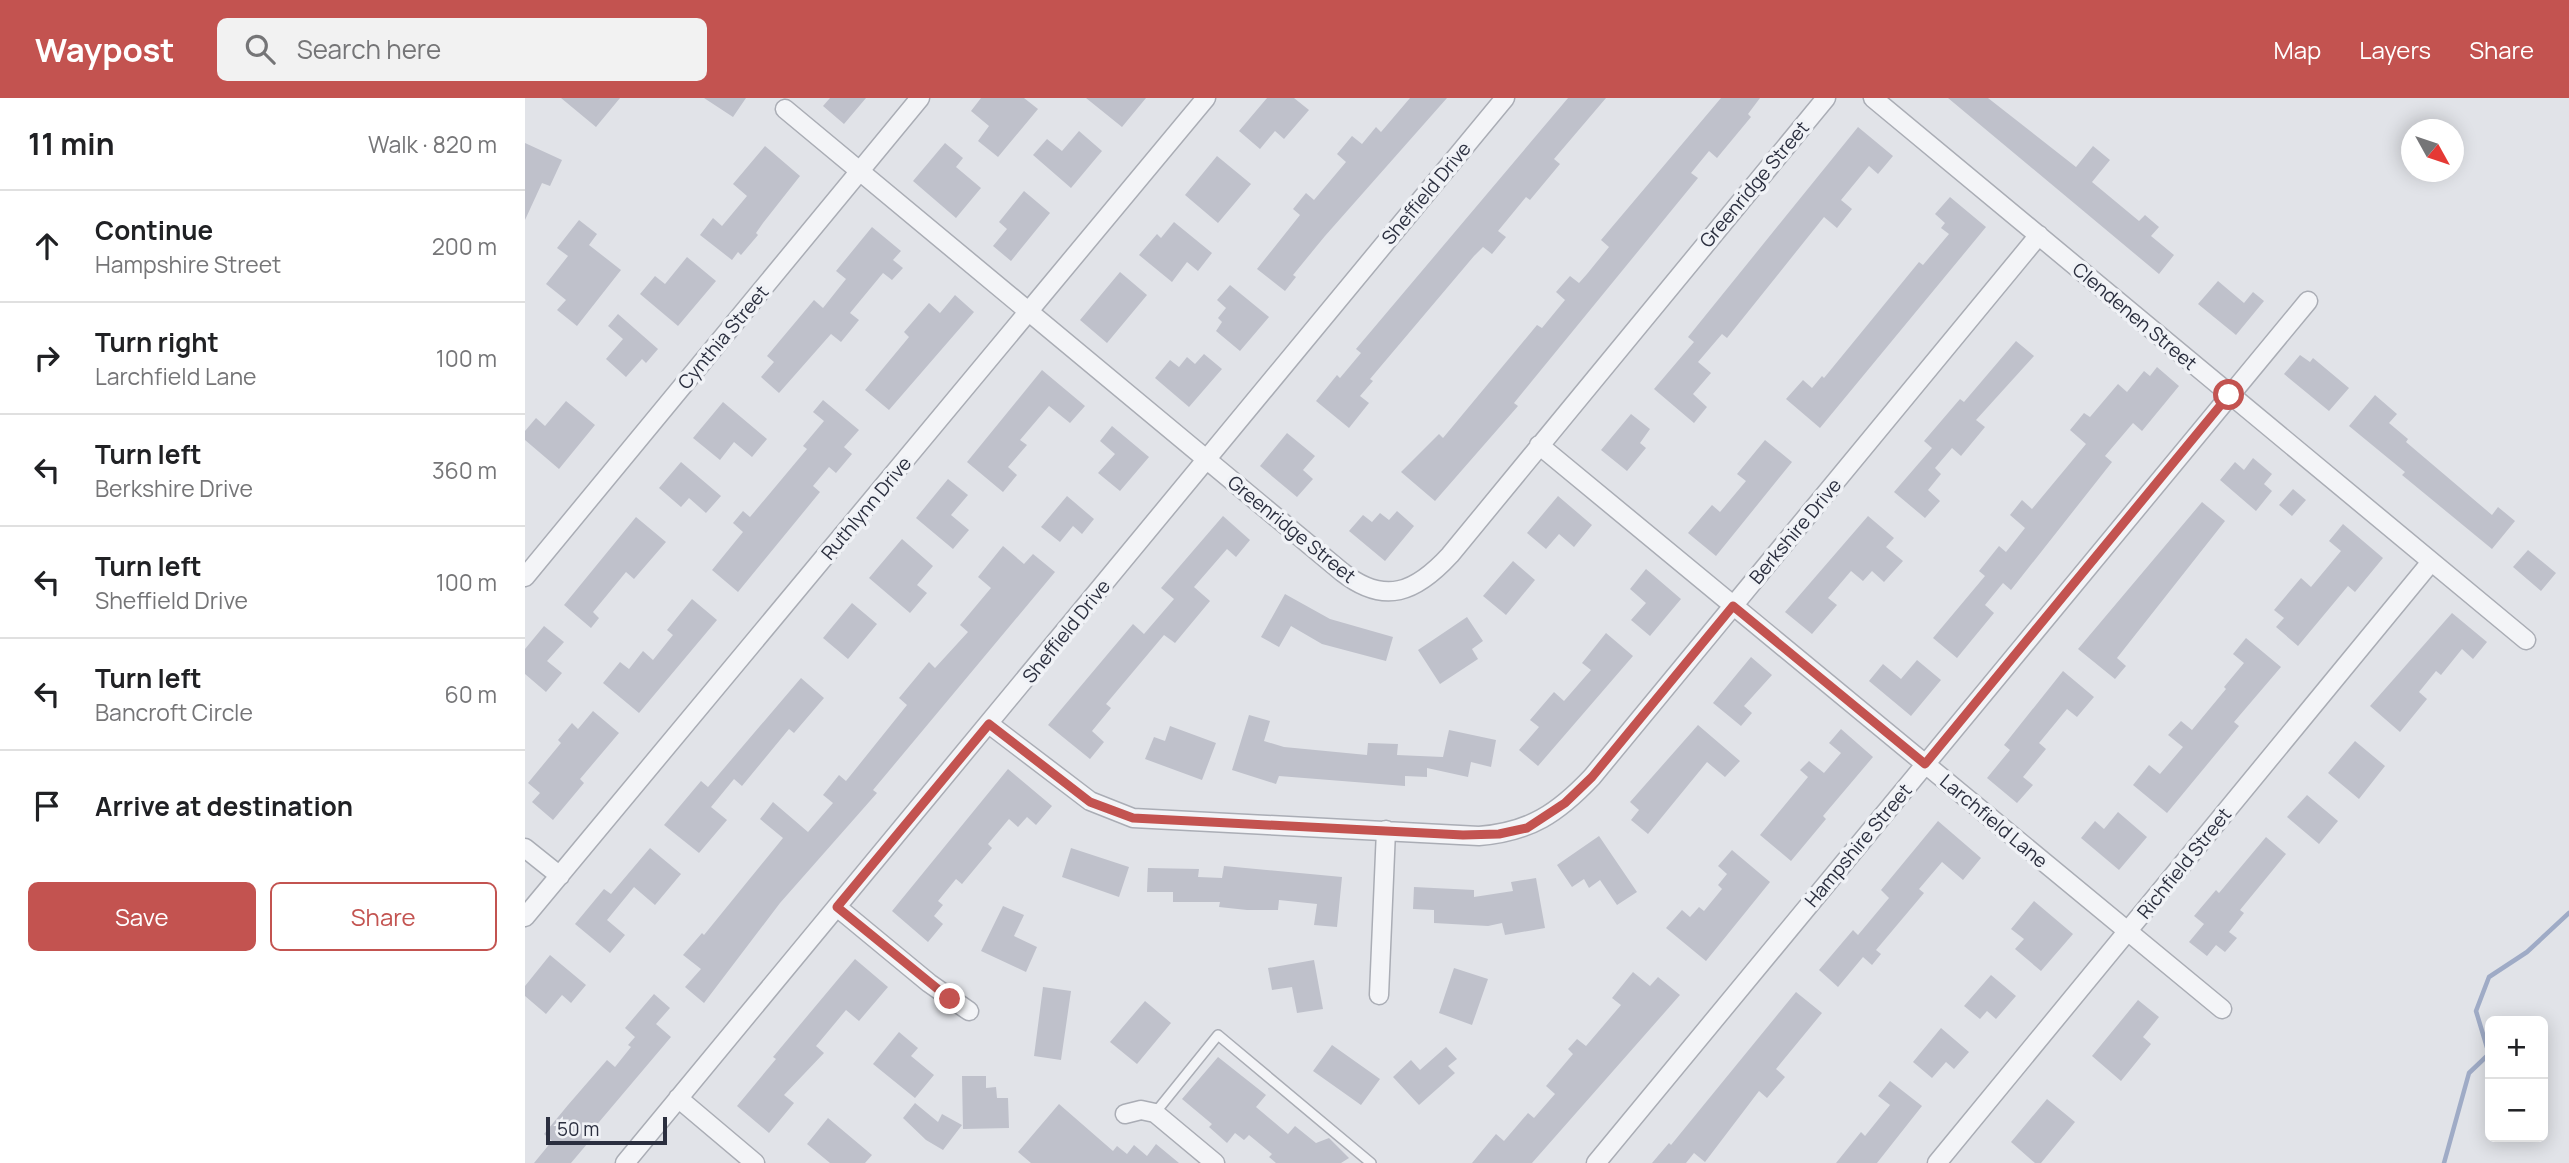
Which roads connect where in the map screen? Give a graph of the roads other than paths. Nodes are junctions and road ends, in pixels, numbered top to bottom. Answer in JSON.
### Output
{"nodes":[{"id":1,"x":920,"y":98,"type":"edge"},
{"id":2,"x":1206,"y":98,"type":"edge"},
{"id":3,"x":1506,"y":98,"type":"edge"},
{"id":4,"x":1826,"y":98,"type":"edge"},
{"id":5,"x":1873,"y":98,"type":"edge"},
{"id":6,"x":785,"y":109,"type":"dead end"},
{"id":7,"x":860,"y":171,"type":"junction"},
{"id":8,"x":2039,"y":235,"type":"junction"},
{"id":9,"x":2308,"y":301,"type":"dead end"},
{"id":10,"x":1028,"y":313,"type":"junction"},
{"id":11,"x":2229,"y":395,"type":"junction"},
{"id":12,"x":1539,"y":445,"type":"junction"},
{"id":13,"x":1206,"y":459,"type":"junction"},
{"id":14,"x":2431,"y":562,"type":"junction"},
{"id":15,"x":525,"y":577,"type":"edge"},
{"id":16,"x":1733,"y":606,"type":"junction"},
{"id":17,"x":2526,"y":640,"type":"dead end"},
{"id":18,"x":989,"y":724,"type":"junction"},
{"id":19,"x":1925,"y":764,"type":"junction"},
{"id":20,"x":1387,"y":830,"type":"junction"},
{"id":21,"x":525,"y":848,"type":"edge"},
{"id":22,"x":560,"y":876,"type":"junction"},
{"id":23,"x":837,"y":907,"type":"junction"},
{"id":24,"x":525,"y":917,"type":"edge"},
{"id":25,"x":2128,"y":932,"type":"junction"},
{"id":26,"x":1379,"y":995,"type":"dead end"},
{"id":27,"x":2222,"y":1009,"type":"dead end"},
{"id":28,"x":969,"y":1011,"type":"dead end"},
{"id":29,"x":678,"y":1098,"type":"junction"},
{"id":30,"x":1155,"y":1113,"type":"junction"},
{"id":31,"x":1125,"y":1114,"type":"dead end"},
{"id":32,"x":625,"y":1163,"type":"edge"},
{"id":33,"x":755,"y":1163,"type":"edge"},
{"id":34,"x":1215,"y":1163,"type":"edge"},
{"id":35,"x":1371,"y":1163,"type":"edge"},
{"id":36,"x":1596,"y":1163,"type":"edge"},
{"id":37,"x":1937,"y":1163,"type":"edge"}],
"edges":[{"from":1,"to":7,"type":"street","name":"Cynthia Street"},
{"from":2,"to":10,"type":"street","name":"Ruthlynn Drive"},
{"from":3,"to":13,"type":"street","name":"Sheffield Drive"},
{"from":4,"to":12,"type":"street","name":"Greenridge Street"},
{"from":5,"to":8,"type":"street","name":"Clendenen Street"},
{"from":6,"to":7,"type":"street","name":"Greenridge Street"},
{"from":7,"to":10,"type":"street","name":"Greenridge Street"},
{"from":7,"to":15,"type":"street","name":"Cynthia Street"},
{"from":8,"to":11,"type":"street","name":"Clendenen Street"},
{"from":8,"to":16,"type":"street","name":"Berkshire Drive"},
{"from":9,"to":11,"type":"street","name":"Hampshire Street"},
{"from":10,"to":13,"type":"street","name":"Greenridge Street"},
{"from":10,"to":22,"type":"street","name":"Ruthlynn Drive"},
{"from":11,"to":14,"type":"street","name":"Clendenen Street"},
{"from":11,"to":19,"type":"street","name":"Hampshire Street"},
{"from":12,"to":13,"type":"street","name":"Greenridge Street"},
{"from":12,"to":16,"type":"street","name":"Larchfield Lane"},
{"from":13,"to":18,"type":"street","name":"Sheffield Drive"},
{"from":14,"to":17,"type":"street","name":"Clendenen Street"},
{"from":14,"to":25,"type":"street","name":"Richfield Street"},
{"from":16,"to":19,"type":"street","name":"Larchfield Lane"},
{"from":16,"to":20,"type":"street","name":"Berkshire Drive"},
{"from":18,"to":20,"type":"street","name":"Berkshire Drive"},
{"from":18,"to":23,"type":"street","name":"Sheffield Drive"},
{"from":19,"to":25,"type":"street","name":"Larchfield Lane"},
{"from":19,"to":36,"type":"street","name":"Hampshire Street"},
{"from":20,"to":26,"type":"street"},
{"from":21,"to":22,"type":"street"},
{"from":22,"to":24,"type":"street","name":"Ruthlynn Drive"},
{"from":23,"to":28,"type":"street"},
{"from":23,"to":29,"type":"street","name":"Sheffield Drive"},
{"from":25,"to":27,"type":"street","name":"Larchfield Lane"},
{"from":25,"to":37,"type":"street","name":"Richfield Street"},
{"from":29,"to":32,"type":"street","name":"Sheffield Drive"},
{"from":29,"to":33,"type":"street"},
{"from":30,"to":31,"type":"street"},
{"from":30,"to":34,"type":"street"},
{"from":30,"to":35,"type":"lane"}]}
